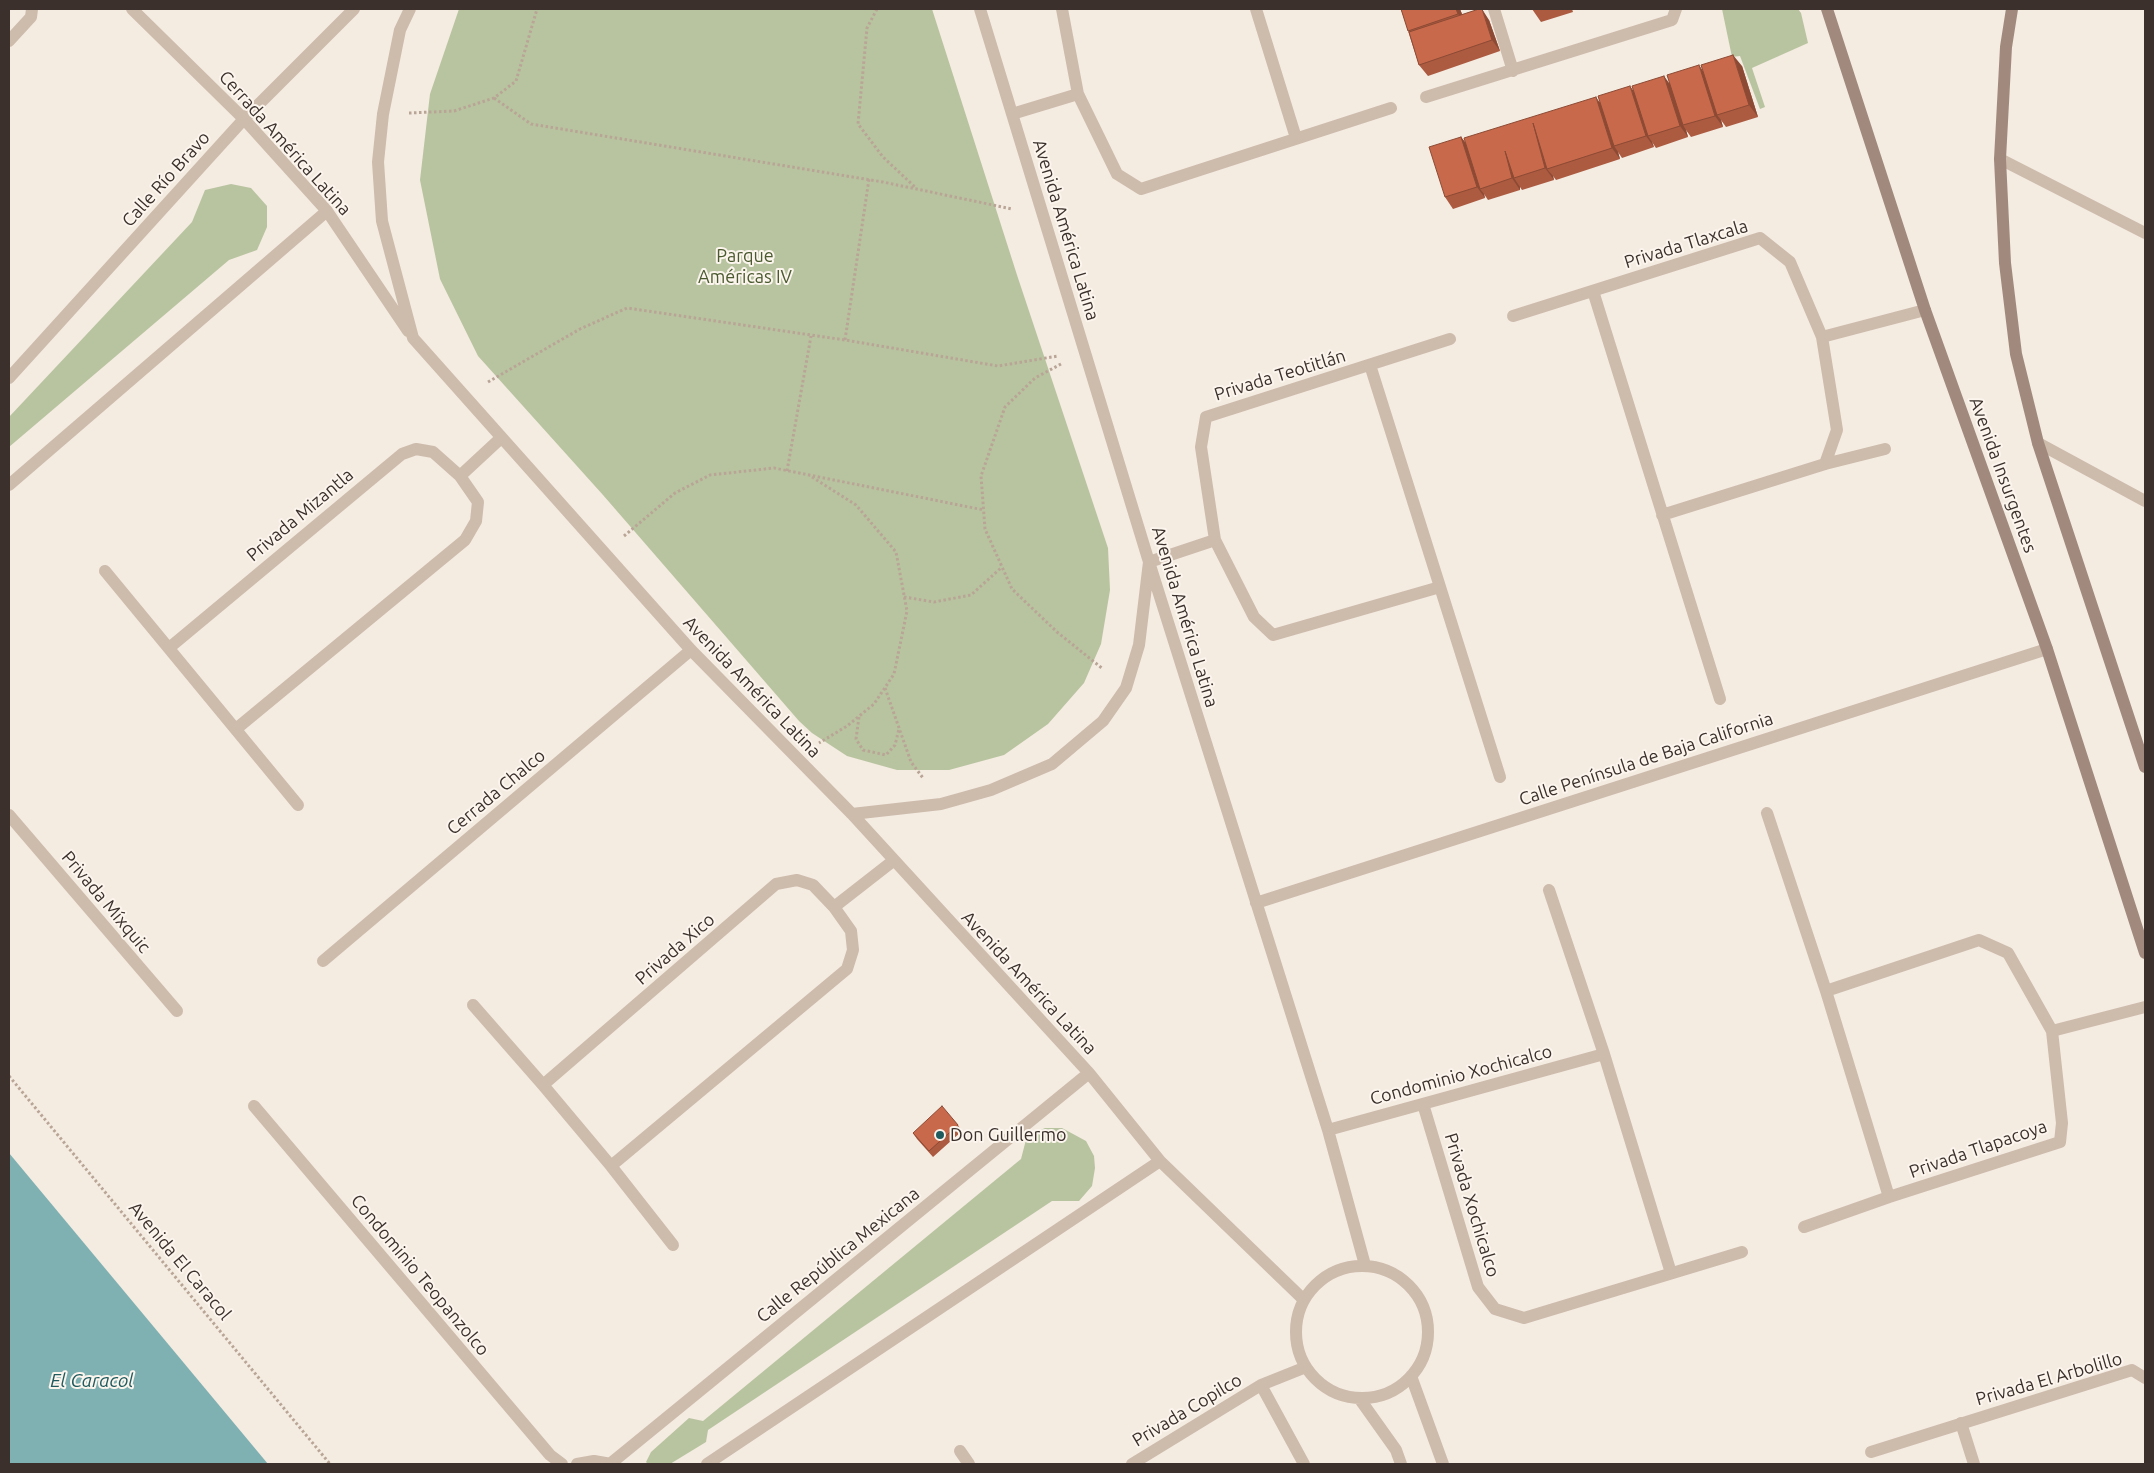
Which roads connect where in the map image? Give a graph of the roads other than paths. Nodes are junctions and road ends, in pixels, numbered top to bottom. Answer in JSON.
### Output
{"nodes":[{"id":1,"x":32,"y":9,"type":"edge"},
{"id":2,"x":132,"y":9,"type":"edge"},
{"id":3,"x":354,"y":9,"type":"edge"},
{"id":4,"x":410,"y":9,"type":"edge"},
{"id":5,"x":980,"y":9,"type":"edge"},
{"id":6,"x":1062,"y":9,"type":"edge"},
{"id":7,"x":1256,"y":9,"type":"edge"},
{"id":8,"x":1494,"y":9,"type":"edge"},
{"id":9,"x":1676,"y":9,"type":"edge"},
{"id":10,"x":1827,"y":9,"type":"edge"},
{"id":11,"x":2012,"y":9,"type":"edge"},
{"id":12,"x":9,"y":41,"type":"edge"},
{"id":13,"x":1513,"y":71,"type":"junction"},
{"id":14,"x":1078,"y":94,"type":"junction"},
{"id":15,"x":1426,"y":97,"type":"dead end"},
{"id":16,"x":1391,"y":108,"type":"dead end"},
{"id":17,"x":1012,"y":114,"type":"junction"},
{"id":18,"x":244,"y":120,"type":"junction"},
{"id":19,"x":1296,"y":138,"type":"junction"},
{"id":20,"x":2000,"y":159,"type":"junction"},
{"id":21,"x":327,"y":211,"type":"junction"},
{"id":22,"x":2145,"y":233,"type":"edge"},
{"id":23,"x":1593,"y":292,"type":"junction"},
{"id":24,"x":1925,"y":310,"type":"junction"},
{"id":25,"x":1512,"y":316,"type":"dead end"},
{"id":26,"x":1822,"y":337,"type":"junction"},
{"id":27,"x":413,"y":338,"type":"junction"},
{"id":28,"x":1450,"y":339,"type":"dead end"},
{"id":29,"x":1370,"y":365,"type":"junction"},
{"id":30,"x":9,"y":378,"type":"edge"},
{"id":31,"x":502,"y":438,"type":"junction"},
{"id":32,"x":2038,"y":443,"type":"junction"},
{"id":33,"x":1885,"y":449,"type":"dead end"},
{"id":34,"x":1825,"y":464,"type":"junction"},
{"id":35,"x":460,"y":476,"type":"junction"},
{"id":36,"x":9,"y":484,"type":"edge"},
{"id":37,"x":2145,"y":500,"type":"edge"},
{"id":38,"x":1662,"y":515,"type":"junction"},
{"id":39,"x":1215,"y":540,"type":"junction"},
{"id":40,"x":1149,"y":562,"type":"junction"},
{"id":41,"x":105,"y":571,"type":"dead end"},
{"id":42,"x":1440,"y":587,"type":"junction"},
{"id":43,"x":169,"y":648,"type":"junction"},
{"id":44,"x":2047,"y":649,"type":"junction"},
{"id":45,"x":691,"y":650,"type":"junction"},
{"id":46,"x":1720,"y":699,"type":"dead end"},
{"id":47,"x":236,"y":729,"type":"junction"},
{"id":48,"x":2145,"y":767,"type":"edge"},
{"id":49,"x":1500,"y":777,"type":"dead end"},
{"id":50,"x":298,"y":805,"type":"dead end"},
{"id":51,"x":1767,"y":813,"type":"dead end"},
{"id":52,"x":852,"y":814,"type":"junction"},
{"id":53,"x":9,"y":815,"type":"edge"},
{"id":54,"x":893,"y":860,"type":"junction"},
{"id":55,"x":1549,"y":890,"type":"dead end"},
{"id":56,"x":1256,"y":903,"type":"junction"},
{"id":57,"x":834,"y":907,"type":"junction"},
{"id":58,"x":2145,"y":953,"type":"edge"},
{"id":59,"x":323,"y":962,"type":"dead end"},
{"id":60,"x":1826,"y":991,"type":"junction"},
{"id":61,"x":473,"y":1005,"type":"dead end"},
{"id":62,"x":2145,"y":1007,"type":"edge"},
{"id":63,"x":177,"y":1012,"type":"dead end"},
{"id":64,"x":2052,"y":1031,"type":"junction"},
{"id":65,"x":1604,"y":1054,"type":"junction"},
{"id":66,"x":1088,"y":1073,"type":"junction"},
{"id":67,"x":544,"y":1085,"type":"junction"},
{"id":68,"x":1423,"y":1104,"type":"junction"},
{"id":69,"x":254,"y":1106,"type":"dead end"},
{"id":70,"x":1328,"y":1130,"type":"junction"},
{"id":71,"x":1160,"y":1160,"type":"junction"},
{"id":72,"x":611,"y":1166,"type":"junction"},
{"id":73,"x":1889,"y":1197,"type":"junction"},
{"id":74,"x":1804,"y":1228,"type":"dead end"},
{"id":75,"x":673,"y":1245,"type":"dead end"},
{"id":76,"x":1742,"y":1252,"type":"dead end"},
{"id":77,"x":1365,"y":1265,"type":"junction"},
{"id":78,"x":1670,"y":1273,"type":"junction"},
{"id":79,"x":1304,"y":1300,"type":"junction"},
{"id":80,"x":1306,"y":1367,"type":"junction"},
{"id":81,"x":1411,"y":1376,"type":"junction"},
{"id":82,"x":2145,"y":1378,"type":"edge"},
{"id":83,"x":1261,"y":1385,"type":"junction"},
{"id":84,"x":1359,"y":1398,"type":"junction"},
{"id":85,"x":1961,"y":1423,"type":"junction"},
{"id":86,"x":960,"y":1451,"type":"dead end"},
{"id":87,"x":1871,"y":1452,"type":"dead end"},
{"id":88,"x":562,"y":1464,"type":"edge"},
{"id":89,"x":577,"y":1464,"type":"edge"},
{"id":90,"x":611,"y":1464,"type":"edge"},
{"id":91,"x":707,"y":1464,"type":"edge"},
{"id":92,"x":969,"y":1464,"type":"edge"},
{"id":93,"x":1132,"y":1464,"type":"edge"},
{"id":94,"x":1304,"y":1464,"type":"edge"},
{"id":95,"x":1401,"y":1464,"type":"edge"},
{"id":96,"x":1443,"y":1464,"type":"edge"},
{"id":97,"x":1974,"y":1464,"type":"edge"}],
"edges":[{"from":1,"to":12,"type":"street"},
{"from":2,"to":18,"type":"street","name":"Cerrada América Latina"},
{"from":3,"to":18,"type":"street","name":"Calle Río Bravo"},
{"from":4,"to":27,"type":"street","name":"Avenida América Latina"},
{"from":5,"to":17,"type":"street","name":"Avenida América Latina"},
{"from":6,"to":14,"type":"street"},
{"from":7,"to":19,"type":"street"},
{"from":8,"to":13,"type":"street"},
{"from":9,"to":13,"type":"street"},
{"from":10,"to":24,"type":"main road","name":"Avenida Insurgentes"},
{"from":11,"to":20,"type":"main road"},
{"from":13,"to":15,"type":"street"},
{"from":14,"to":17,"type":"street"},
{"from":14,"to":19,"type":"street"},
{"from":16,"to":19,"type":"street"},
{"from":17,"to":40,"type":"street","name":"Avenida América Latina"},
{"from":18,"to":21,"type":"street","name":"Cerrada América Latina"},
{"from":18,"to":30,"type":"street","name":"Calle Río Bravo"},
{"from":20,"to":22,"type":"street"},
{"from":20,"to":32,"type":"main road"},
{"from":21,"to":27,"type":"street","name":"Cerrada América Latina"},
{"from":21,"to":36,"type":"street"},
{"from":23,"to":25,"type":"street","name":"Privada Tlaxcala"},
{"from":23,"to":26,"type":"street","name":"Privada Tlaxcala"},
{"from":23,"to":38,"type":"street"},
{"from":24,"to":26,"type":"street"},
{"from":24,"to":44,"type":"main road","name":"Avenida Insurgentes"},
{"from":26,"to":34,"type":"street","name":"Privada Tlaxcala"},
{"from":27,"to":31,"type":"street","name":"Avenida América Latina"},
{"from":28,"to":29,"type":"street","name":"Privada Teotitlán"},
{"from":29,"to":39,"type":"street","name":"Privada Teotitlán"},
{"from":29,"to":42,"type":"street","name":"Privada Teotitlán"},
{"from":31,"to":35,"type":"street"},
{"from":31,"to":45,"type":"street","name":"Avenida América Latina"},
{"from":32,"to":37,"type":"street"},
{"from":32,"to":48,"type":"main road"},
{"from":33,"to":34,"type":"street"},
{"from":34,"to":38,"type":"street"},
{"from":35,"to":43,"type":"street","name":"Privada Mizantla"},
{"from":35,"to":47,"type":"street","name":"Privada Mizantla"},
{"from":38,"to":46,"type":"street"},
{"from":39,"to":40,"type":"street"},
{"from":39,"to":42,"type":"street","name":"Privada Teotitlán"},
{"from":40,"to":52,"type":"street"},
{"from":40,"to":56,"type":"street","name":"Avenida América Latina"},
{"from":41,"to":43,"type":"street"},
{"from":42,"to":49,"type":"street","name":"Privada Teotitlán"},
{"from":43,"to":47,"type":"street"},
{"from":44,"to":56,"type":"street","name":"Calle Península de Baja California"},
{"from":44,"to":58,"type":"main road","name":"Avenida Insurgentes"},
{"from":45,"to":52,"type":"street","name":"Avenida América Latina"},
{"from":45,"to":59,"type":"street","name":"Cerrada Chalco"},
{"from":47,"to":50,"type":"street"},
{"from":51,"to":60,"type":"street"},
{"from":52,"to":54,"type":"street","name":"Avenida América Latina"},
{"from":53,"to":63,"type":"street","name":"Privada Míxquic"},
{"from":54,"to":57,"type":"street"},
{"from":54,"to":66,"type":"street","name":"Avenida América Latina"},
{"from":55,"to":65,"type":"street"},
{"from":56,"to":70,"type":"street","name":"Avenida América Latina"},
{"from":57,"to":67,"type":"street","name":"Privada Xico"},
{"from":57,"to":72,"type":"street","name":"Privada Xico"},
{"from":60,"to":64,"type":"street","name":"Privada Tlapacoya"},
{"from":60,"to":73,"type":"street"},
{"from":61,"to":67,"type":"street"},
{"from":62,"to":64,"type":"street"},
{"from":64,"to":73,"type":"street","name":"Privada Tlapacoya"},
{"from":65,"to":68,"type":"street","name":"Condominio Xochicalco"},
{"from":65,"to":78,"type":"street"},
{"from":66,"to":71,"type":"street","name":"Avenida América Latina"},
{"from":66,"to":90,"type":"street","name":"Calle República Mexicana"},
{"from":67,"to":72,"type":"street"},
{"from":68,"to":70,"type":"street","name":"Condominio Xochicalco"},
{"from":68,"to":78,"type":"street","name":"Privada Xochicalco"},
{"from":69,"to":88,"type":"street","name":"Condominio Teopanzolco"},
{"from":70,"to":77,"type":"street","name":"Avenida América Latina"},
{"from":71,"to":79,"type":"street","name":"Avenida América Latina"},
{"from":71,"to":91,"type":"street"},
{"from":72,"to":75,"type":"street"},
{"from":73,"to":74,"type":"street","name":"Privada Tlapacoya"},
{"from":76,"to":78,"type":"street","name":"Privada Xochicalco"},
{"from":77,"to":79,"type":"street"},
{"from":77,"to":81,"type":"street"},
{"from":79,"to":80,"type":"street"},
{"from":80,"to":83,"type":"street","name":"Privada Copilco"},
{"from":80,"to":84,"type":"street"},
{"from":81,"to":84,"type":"street"},
{"from":81,"to":96,"type":"street"},
{"from":82,"to":85,"type":"street","name":"Privada El Arbolillo"},
{"from":83,"to":93,"type":"street","name":"Privada Copilco"},
{"from":83,"to":94,"type":"street","name":"Privada Copilco"},
{"from":84,"to":95,"type":"street"},
{"from":85,"to":87,"type":"street","name":"Privada El Arbolillo"},
{"from":85,"to":97,"type":"street","name":"Privada El Arbolillo"},
{"from":86,"to":92,"type":"street"},
{"from":89,"to":90,"type":"street","name":"Calle República Mexicana"}]}
